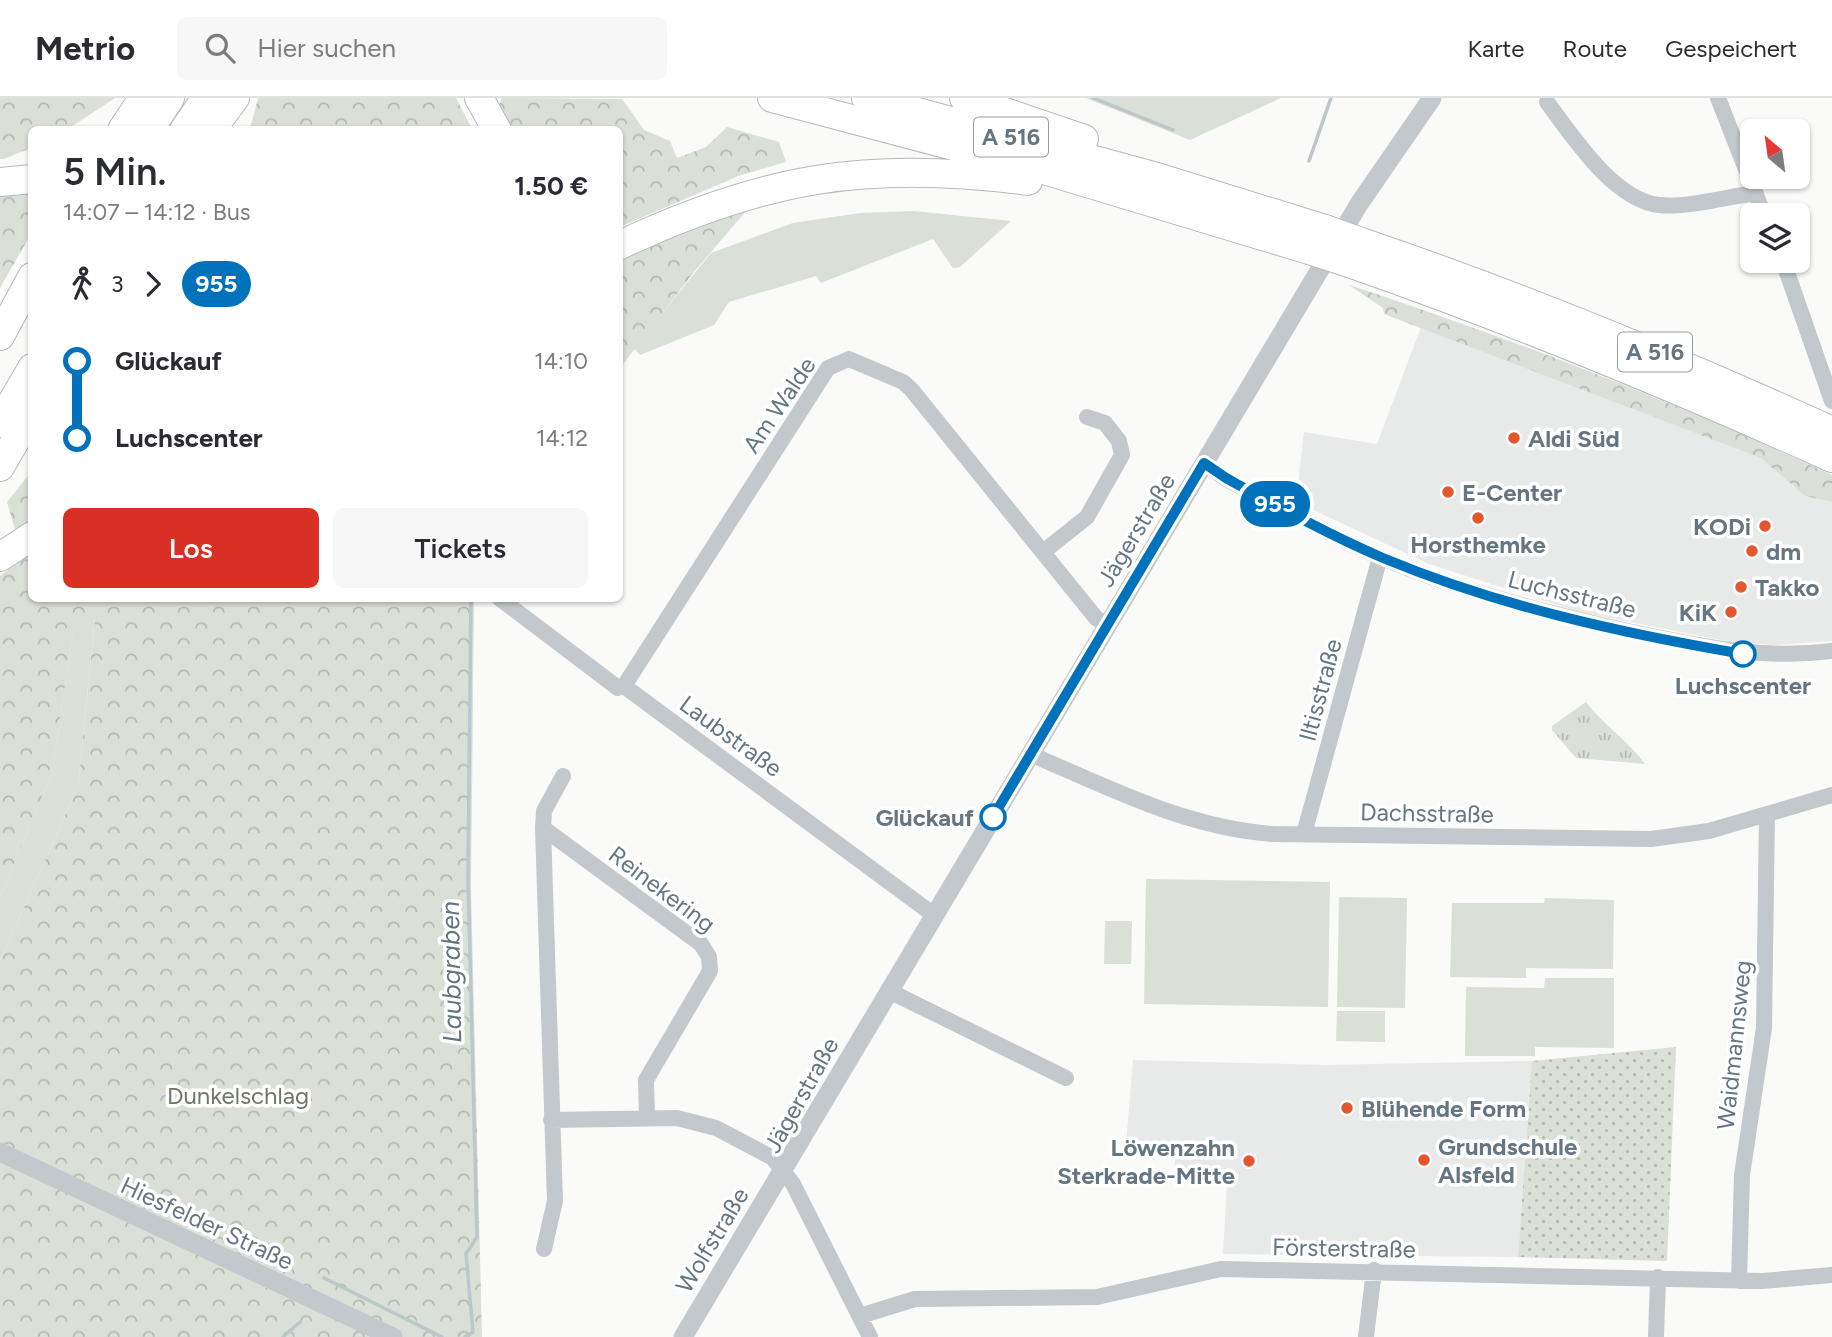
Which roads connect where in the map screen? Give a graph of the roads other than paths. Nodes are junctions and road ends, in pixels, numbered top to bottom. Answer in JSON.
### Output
{"nodes":[{"id":1,"x":170,"y":98,"type":"edge"},
{"id":2,"x":206,"y":98,"type":"edge"},
{"id":3,"x":235,"y":98,"type":"edge"},
{"id":4,"x":246,"y":98,"type":"edge"},
{"id":5,"x":480,"y":98,"type":"edge"},
{"id":6,"x":772,"y":98,"type":"edge"},
{"id":7,"x":866,"y":98,"type":"edge"},
{"id":8,"x":964,"y":98,"type":"edge"},
{"id":9,"x":1432,"y":98,"type":"edge"},
{"id":10,"x":1718,"y":98,"type":"edge"},
{"id":11,"x":1547,"y":103,"type":"dead end"},
{"id":12,"x":998,"y":105,"type":"edge"},
{"id":13,"x":137,"y":116,"type":"edge"},
{"id":14,"x":120,"y":126,"type":"edge"},
{"id":15,"x":187,"y":126,"type":"edge"},
{"id":16,"x":214,"y":126,"type":"edge"},
{"id":17,"x":235,"y":126,"type":"edge"},
{"id":18,"x":495,"y":126,"type":"edge"},
{"id":19,"x":1157,"y":177,"type":"junction"},
{"id":20,"x":28,"y":179,"type":"edge"},
{"id":21,"x":0,"y":182,"type":"edge"},
{"id":22,"x":1108,"y":188,"type":"junction"},
{"id":23,"x":1755,"y":193,"type":"junction"},
{"id":24,"x":1759,"y":203,"type":"edge"},
{"id":25,"x":1317,"y":239,"type":"junction"},
{"id":26,"x":623,"y":244,"type":"edge"},
{"id":27,"x":1358,"y":253,"type":"junction"},
{"id":28,"x":1786,"y":273,"type":"edge"},
{"id":29,"x":28,"y":284,"type":"edge"},
{"id":30,"x":28,"y":311,"type":"edge"},
{"id":31,"x":0,"y":336,"type":"edge"},
{"id":32,"x":0,"y":354,"type":"edge"},
{"id":33,"x":28,"y":375,"type":"edge"},
{"id":34,"x":1087,"y":417,"type":"dead end"},
{"id":35,"x":28,"y":419,"type":"edge"},
{"id":36,"x":1827,"y":419,"type":"edge"},
{"id":37,"x":0,"y":423,"type":"edge"},
{"id":38,"x":1832,"y":458,"type":"edge"},
{"id":39,"x":1204,"y":463,"type":"junction"},
{"id":40,"x":0,"y":467,"type":"edge"},
{"id":41,"x":28,"y":539,"type":"edge"},
{"id":42,"x":1043,"y":552,"type":"junction"},
{"id":43,"x":0,"y":557,"type":"edge"},
{"id":44,"x":1380,"y":557,"type":"junction"},
{"id":45,"x":504,"y":602,"type":"edge"},
{"id":46,"x":1107,"y":625,"type":"junction"},
{"id":47,"x":1832,"y":651,"type":"edge"},
{"id":48,"x":624,"y":687,"type":"junction"},
{"id":49,"x":1030,"y":754,"type":"junction"},
{"id":50,"x":563,"y":776,"type":"dead end"},
{"id":51,"x":1832,"y":795,"type":"edge"},
{"id":52,"x":1767,"y":814,"type":"junction"},
{"id":53,"x":543,"y":828,"type":"junction"},
{"id":54,"x":1304,"y":834,"type":"junction"},
{"id":55,"x":934,"y":915,"type":"junction"},
{"id":56,"x":889,"y":991,"type":"junction"},
{"id":57,"x":1066,"y":1078,"type":"dead end"},
{"id":58,"x":646,"y":1117,"type":"junction"},
{"id":59,"x":551,"y":1120,"type":"junction"},
{"id":60,"x":0,"y":1152,"type":"edge"},
{"id":61,"x":783,"y":1169,"type":"junction"},
{"id":62,"x":544,"y":1249,"type":"dead end"},
{"id":63,"x":1374,"y":1270,"type":"junction"},
{"id":64,"x":1832,"y":1275,"type":"edge"},
{"id":65,"x":1658,"y":1277,"type":"junction"},
{"id":66,"x":1739,"y":1280,"type":"junction"},
{"id":67,"x":860,"y":1316,"type":"junction"},
{"id":68,"x":393,"y":1337,"type":"edge"},
{"id":69,"x":683,"y":1337,"type":"edge"},
{"id":70,"x":870,"y":1337,"type":"edge"},
{"id":71,"x":1366,"y":1337,"type":"edge"},
{"id":72,"x":1656,"y":1337,"type":"edge"}],
"edges":[{"from":1,"to":13,"type":"highway"},
{"from":2,"to":15,"type":"highway"},
{"from":3,"to":16,"type":"highway"},
{"from":4,"to":17,"type":"highway"},
{"from":5,"to":18,"type":"highway"},
{"from":6,"to":22,"type":"highway","number":"A 516"},
{"from":7,"to":19,"type":"highway","number":"A 516"},
{"from":8,"to":12,"type":"highway"},
{"from":9,"to":39,"type":"street","name":"Jägerstraße"},
{"from":10,"to":23,"type":"street"},
{"from":11,"to":23,"type":"street"},
{"from":12,"to":19,"type":"highway"},
{"from":13,"to":14,"type":"highway"},
{"from":19,"to":25,"type":"highway","number":"A 516"},
{"from":20,"to":21,"type":"highway"},
{"from":22,"to":25,"type":"highway","number":"A 516"},
{"from":22,"to":26,"type":"highway"},
{"from":23,"to":24,"type":"street"},
{"from":25,"to":27,"type":"highway","number":"A 516","bridge":true},
{"from":27,"to":36,"type":"highway","number":"A 516"},
{"from":27,"to":38,"type":"highway","number":"A 516"},
{"from":28,"to":36,"type":"street"},
{"from":29,"to":31,"type":"highway"},
{"from":30,"to":32,"type":"highway"},
{"from":33,"to":37,"type":"highway"},
{"from":34,"to":42,"type":"street"},
{"from":35,"to":40,"type":"highway"},
{"from":39,"to":44,"type":"street","name":"Luchsstraße"},
{"from":39,"to":46,"type":"street","name":"Jägerstraße"},
{"from":41,"to":43,"type":"highway"},
{"from":42,"to":46,"type":"street","name":"Am Walde"},
{"from":42,"to":48,"type":"street","name":"Am Walde"},
{"from":44,"to":47,"type":"street","name":"Luchsstraße"},
{"from":44,"to":54,"type":"street","name":"Iltisstraße"},
{"from":45,"to":48,"type":"street","name":"Laubstraße"},
{"from":46,"to":49,"type":"street","name":"Jägerstraße"},
{"from":48,"to":55,"type":"street","name":"Laubstraße"},
{"from":49,"to":54,"type":"street","name":"Dachsstraße"},
{"from":49,"to":55,"type":"street","name":"Jägerstraße"},
{"from":50,"to":53,"type":"street"},
{"from":51,"to":52,"type":"street","name":"Dachsstraße"},
{"from":52,"to":54,"type":"street","name":"Dachsstraße"},
{"from":52,"to":66,"type":"street","name":"Waidmannsweg"},
{"from":53,"to":58,"type":"street","name":"Reinekering"},
{"from":53,"to":59,"type":"street"},
{"from":55,"to":56,"type":"street","name":"Jägerstraße"},
{"from":56,"to":57,"type":"street"},
{"from":56,"to":61,"type":"street","name":"Jägerstraße"},
{"from":58,"to":59,"type":"street"},
{"from":58,"to":61,"type":"street"},
{"from":59,"to":62,"type":"street"},
{"from":60,"to":68,"type":"street","name":"Hiesfelder Straße"},
{"from":61,"to":67,"type":"street","name":"Jägerstraße"},
{"from":61,"to":69,"type":"street","name":"Wolfstraße"},
{"from":63,"to":65,"type":"street","name":"Försterstraße"},
{"from":63,"to":67,"type":"street","name":"Försterstraße"},
{"from":63,"to":71,"type":"street"},
{"from":64,"to":66,"type":"street","name":"Försterstraße"},
{"from":65,"to":66,"type":"street","name":"Försterstraße"},
{"from":65,"to":72,"type":"street"},
{"from":67,"to":70,"type":"street","name":"Jägerstraße"}]}
